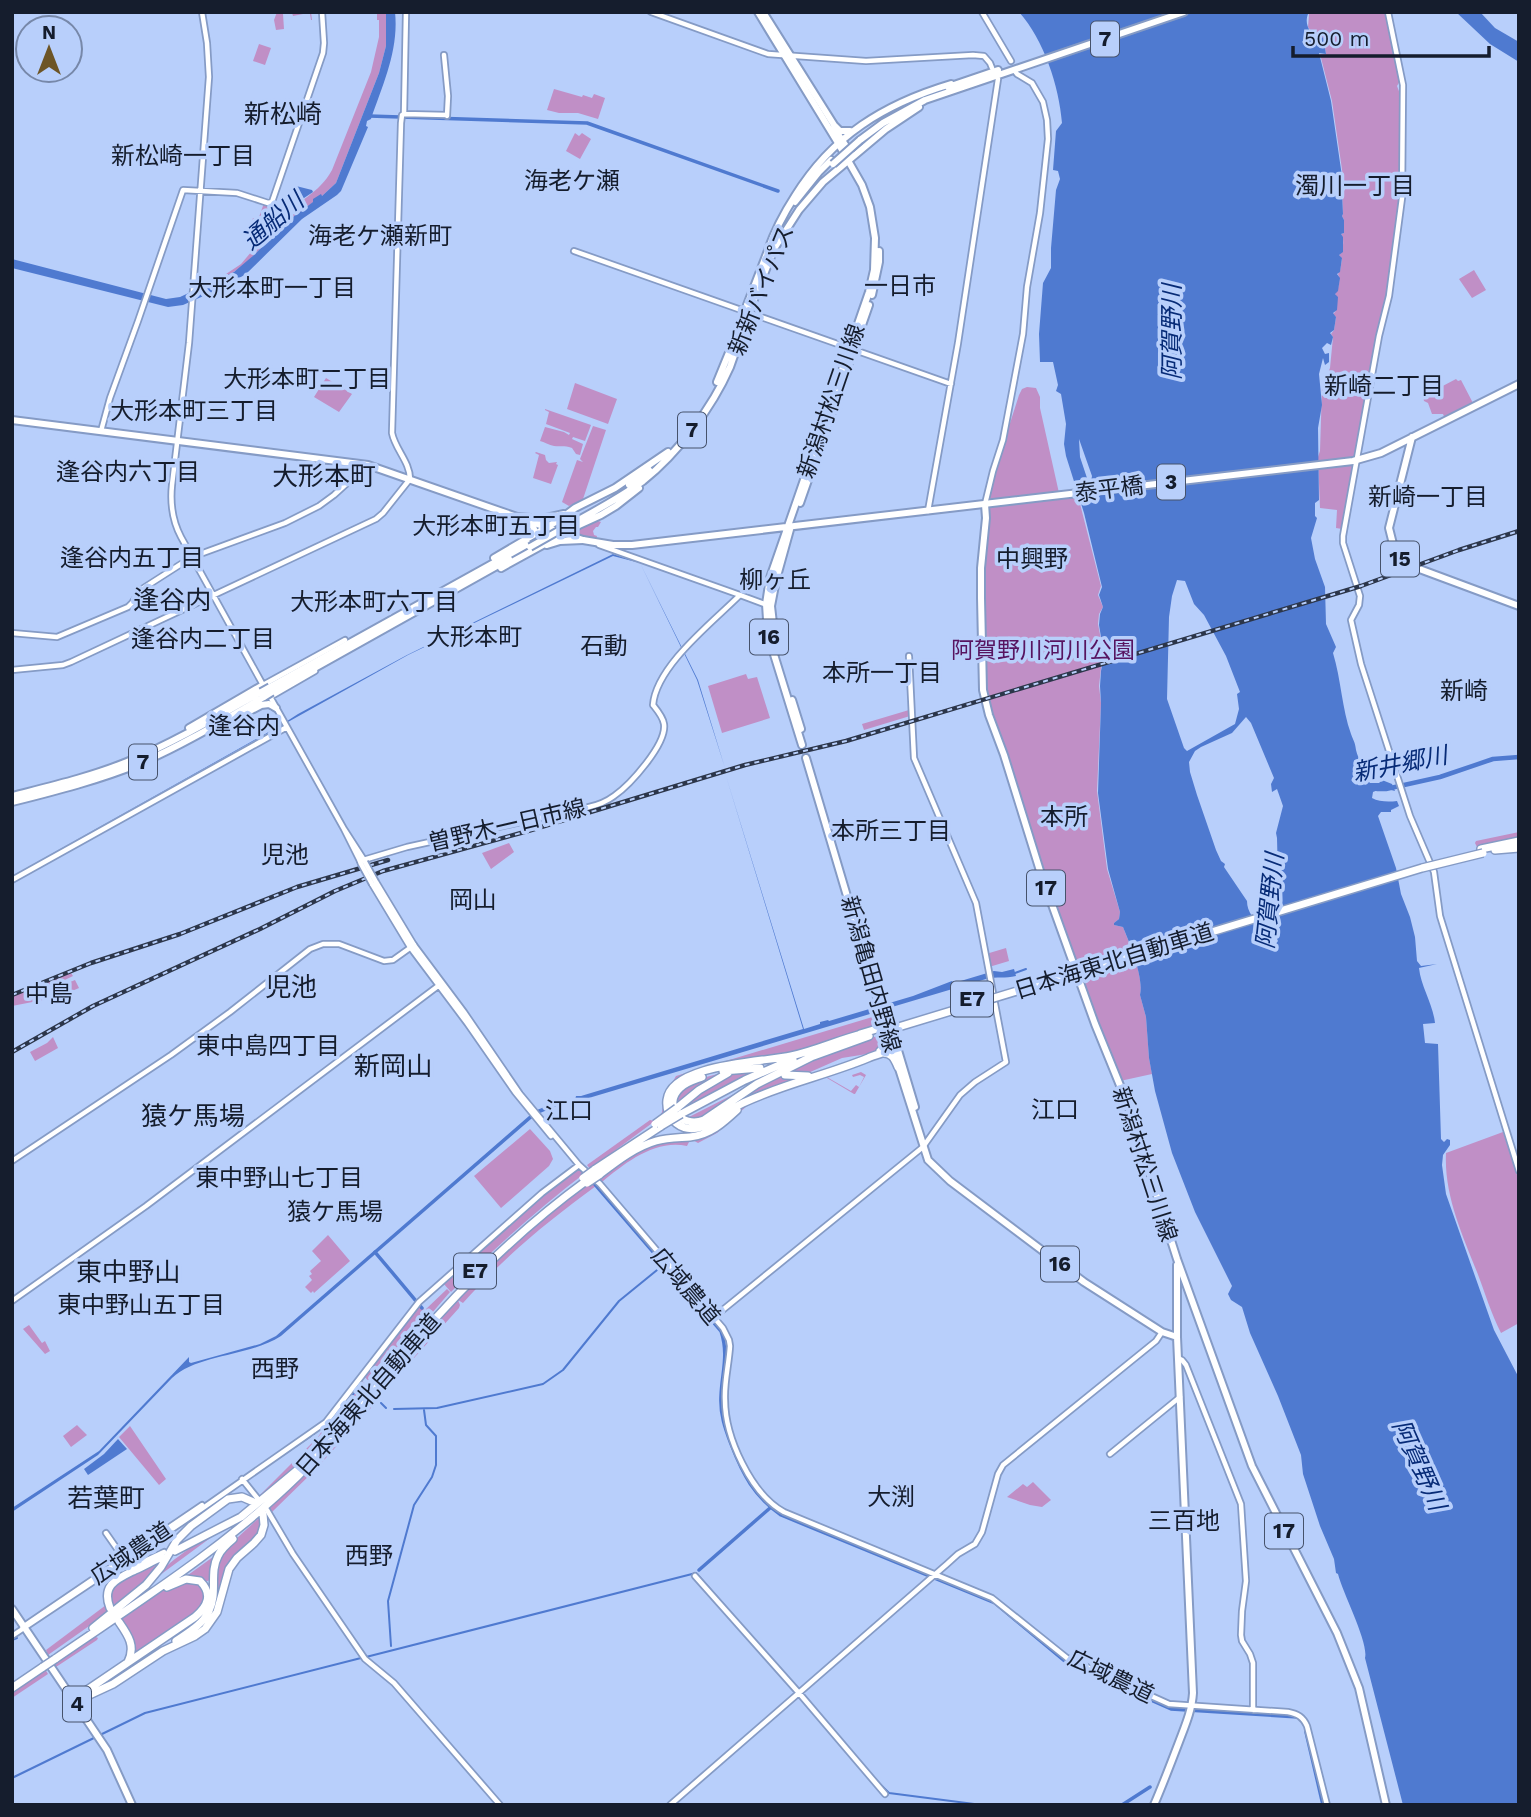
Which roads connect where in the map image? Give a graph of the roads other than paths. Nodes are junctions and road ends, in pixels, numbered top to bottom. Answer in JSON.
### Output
{"nodes":[{"id":1,"x":202,"y":12,"type":"edge"},
{"id":2,"x":321,"y":12,"type":"edge"},
{"id":3,"x":406,"y":12,"type":"edge"},
{"id":4,"x":651,"y":12,"type":"edge"},
{"id":5,"x":761,"y":12,"type":"edge"},
{"id":6,"x":982,"y":12,"type":"edge"},
{"id":7,"x":1172,"y":12,"type":"edge"},
{"id":8,"x":1184,"y":12,"type":"edge"},
{"id":9,"x":1388,"y":12,"type":"edge"},
{"id":10,"x":444,"y":55,"type":"dead end"},
{"id":11,"x":788,"y":56,"type":"junction"},
{"id":12,"x":1011,"y":61,"type":"dead end"},
{"id":13,"x":1025,"y":63,"type":"junction"},
{"id":14,"x":992,"y":68,"type":"dead end"},
{"id":15,"x":1014,"y":71,"type":"dead end"},
{"id":16,"x":998,"y":79,"type":"dead end"},
{"id":17,"x":962,"y":81,"type":"junction"},
{"id":18,"x":952,"y":89,"type":"junction"},
{"id":19,"x":820,"y":114,"type":"junction"},
{"id":20,"x":403,"y":116,"type":"junction"},
{"id":21,"x":862,"y":124,"type":"junction"},
{"id":22,"x":859,"y":139,"type":"junction"},
{"id":23,"x":840,"y":141,"type":"junction"},
{"id":24,"x":850,"y":159,"type":"junction"},
{"id":25,"x":818,"y":164,"type":"junction"},
{"id":26,"x":201,"y":191,"type":"junction"},
{"id":27,"x":574,"y":251,"type":"dead end"},
{"id":28,"x":770,"y":251,"type":"junction"},
{"id":29,"x":746,"y":316,"type":"junction"},
{"id":30,"x":852,"y":349,"type":"junction"},
{"id":31,"x":951,"y":384,"type":"junction"},
{"id":32,"x":1519,"y":384,"type":"edge"},
{"id":33,"x":12,"y":420,"type":"edge"},
{"id":34,"x":101,"y":431,"type":"junction"},
{"id":35,"x":1412,"y":437,"type":"junction"},
{"id":36,"x":177,"y":440,"type":"junction"},
{"id":37,"x":683,"y":440,"type":"junction"},
{"id":38,"x":668,"y":452,"type":"junction"},
{"id":39,"x":1355,"y":460,"type":"junction"},
{"id":40,"x":368,"y":465,"type":"junction"},
{"id":41,"x":410,"y":479,"type":"junction"},
{"id":42,"x":987,"y":504,"type":"junction"},
{"id":43,"x":595,"y":508,"type":"junction"},
{"id":44,"x":570,"y":511,"type":"junction"},
{"id":45,"x":928,"y":511,"type":"junction"},
{"id":46,"x":518,"y":517,"type":"junction"},
{"id":47,"x":530,"y":521,"type":"junction"},
{"id":48,"x":548,"y":526,"type":"junction"},
{"id":49,"x":789,"y":526,"type":"junction"},
{"id":50,"x":560,"y":530,"type":"junction"},
{"id":51,"x":583,"y":540,"type":"junction"},
{"id":52,"x":595,"y":542,"type":"junction"},
{"id":53,"x":531,"y":547,"type":"junction"},
{"id":54,"x":507,"y":550,"type":"junction"},
{"id":55,"x":192,"y":557,"type":"junction"},
{"id":56,"x":446,"y":592,"type":"junction"},
{"id":57,"x":213,"y":595,"type":"junction"},
{"id":58,"x":740,"y":595,"type":"junction"},
{"id":59,"x":769,"y":605,"type":"junction"},
{"id":60,"x":1519,"y":606,"type":"edge"},
{"id":61,"x":12,"y":633,"type":"edge"},
{"id":62,"x":345,"y":640,"type":"dead end"},
{"id":63,"x":909,"y":656,"type":"dead end"},
{"id":64,"x":324,"y":666,"type":"dead end"},
{"id":65,"x":12,"y":670,"type":"edge"},
{"id":66,"x":266,"y":690,"type":"junction"},
{"id":67,"x":237,"y":696,"type":"dead end"},
{"id":68,"x":261,"y":705,"type":"junction"},
{"id":69,"x":276,"y":708,"type":"junction"},
{"id":70,"x":285,"y":724,"type":"junction"},
{"id":71,"x":804,"y":745,"type":"tunnel mouth"},
{"id":72,"x":153,"y":757,"type":"junction"},
{"id":73,"x":807,"y":757,"type":"tunnel mouth"},
{"id":74,"x":12,"y":796,"type":"edge"},
{"id":75,"x":12,"y":802,"type":"edge"},
{"id":76,"x":1519,"y":843,"type":"edge"},
{"id":77,"x":363,"y":862,"type":"junction"},
{"id":78,"x":12,"y":880,"type":"edge"},
{"id":79,"x":412,"y":946,"type":"junction"},
{"id":80,"x":441,"y":985,"type":"junction"},
{"id":81,"x":883,"y":1021,"type":"junction"},
{"id":82,"x":862,"y":1034,"type":"junction"},
{"id":83,"x":894,"y":1048,"type":"junction"},
{"id":84,"x":880,"y":1052,"type":"junction"},
{"id":85,"x":815,"y":1055,"type":"junction"},
{"id":86,"x":898,"y":1067,"type":"junction"},
{"id":87,"x":760,"y":1068,"type":"dead end"},
{"id":88,"x":738,"y":1069,"type":"junction"},
{"id":89,"x":785,"y":1074,"type":"dead end"},
{"id":90,"x":752,"y":1099,"type":"junction"},
{"id":91,"x":681,"y":1113,"type":"junction"},
{"id":92,"x":924,"y":1146,"type":"junction"},
{"id":93,"x":12,"y":1161,"type":"edge"},
{"id":94,"x":579,"y":1164,"type":"junction"},
{"id":95,"x":597,"y":1171,"type":"junction"},
{"id":96,"x":1519,"y":1171,"type":"edge"},
{"id":97,"x":1177,"y":1259,"type":"junction"},
{"id":98,"x":12,"y":1301,"type":"edge"},
{"id":99,"x":714,"y":1317,"type":"junction"},
{"id":100,"x":1162,"y":1332,"type":"junction"},
{"id":101,"x":1177,"y":1337,"type":"junction"},
{"id":102,"x":1178,"y":1358,"type":"junction"},
{"id":103,"x":1180,"y":1396,"type":"junction"},
{"id":104,"x":366,"y":1397,"type":"junction"},
{"id":105,"x":1110,"y":1454,"type":"dead end"},
{"id":106,"x":301,"y":1467,"type":"junction"},
{"id":107,"x":243,"y":1479,"type":"junction"},
{"id":108,"x":278,"y":1494,"type":"junction"},
{"id":109,"x":257,"y":1501,"type":"joint"},
{"id":110,"x":265,"y":1512,"type":"joint"},
{"id":111,"x":106,"y":1533,"type":"dead end"},
{"id":112,"x":175,"y":1551,"type":"dead end"},
{"id":113,"x":163,"y":1555,"type":"joint"},
{"id":114,"x":124,"y":1560,"type":"junction"},
{"id":115,"x":935,"y":1574,"type":"junction"},
{"id":116,"x":695,"y":1576,"type":"dead end"},
{"id":117,"x":110,"y":1608,"type":"dead end"},
{"id":118,"x":12,"y":1609,"type":"edge"},
{"id":119,"x":12,"y":1615,"type":"edge"},
{"id":120,"x":118,"y":1622,"type":"dead end"},
{"id":121,"x":24,"y":1628,"type":"junction"},
{"id":122,"x":94,"y":1630,"type":"junction"},
{"id":123,"x":12,"y":1636,"type":"edge"},
{"id":124,"x":163,"y":1651,"type":"junction"},
{"id":125,"x":127,"y":1663,"type":"junction"},
{"id":126,"x":12,"y":1685,"type":"edge"},
{"id":127,"x":799,"y":1693,"type":"junction"},
{"id":128,"x":74,"y":1701,"type":"junction"},
{"id":129,"x":1191,"y":1706,"type":"junction"},
{"id":130,"x":1254,"y":1710,"type":"junction"},
{"id":131,"x":885,"y":1794,"type":"dead end"},
{"id":132,"x":130,"y":1805,"type":"edge"},
{"id":133,"x":500,"y":1805,"type":"edge"},
{"id":134,"x":670,"y":1805,"type":"edge"},
{"id":135,"x":1154,"y":1805,"type":"edge"},
{"id":136,"x":1327,"y":1805,"type":"edge"},
{"id":137,"x":1386,"y":1805,"type":"edge"}],
"edges":[{"from":1,"to":26,"type":"street"},
{"from":2,"to":26,"type":"street"},
{"from":3,"to":20,"type":"street"},
{"from":4,"to":11,"type":"street"},
{"from":5,"to":11,"type":"main road"},
{"from":6,"to":12,"type":"street"},
{"from":7,"to":13,"type":"main road","name":"新新バイパス","number":"7"},
{"from":8,"to":13,"type":"main road","name":"新新バイパス","number":"7"},
{"from":9,"to":39,"type":"street"},
{"from":10,"to":20,"type":"street"},
{"from":11,"to":14,"type":"street"},
{"from":11,"to":19,"type":"main road","name":"新潟村松三川線"},
{"from":11,"to":21,"type":"main road"},
{"from":11,"to":23,"type":"main road","name":"新潟村松三川線"},
{"from":13,"to":17,"type":"main road","name":"新新バイパス","number":"7"},
{"from":13,"to":18,"type":"main road","name":"新新バイパス","number":"7"},
{"from":15,"to":42,"type":"street"},
{"from":16,"to":31,"type":"street"},
{"from":17,"to":21,"type":"main road"},
{"from":17,"to":22,"type":"main road","name":"新新バイパス","number":"7"},
{"from":18,"to":22,"type":"main road","name":"新新バイパス","number":"7"},
{"from":18,"to":24,"type":"main road"},
{"from":19,"to":23,"type":"main road","name":"新潟村松三川線"},
{"from":19,"to":25,"type":"main road"},
{"from":20,"to":41,"type":"street"},
{"from":21,"to":23,"type":"main road"},
{"from":22,"to":28,"type":"main road","name":"新新バイパス","number":"7","bridge":true},
{"from":23,"to":24,"type":"main road","name":"新潟村松三川線"},
{"from":23,"to":25,"type":"main road"},
{"from":24,"to":28,"type":"main road"},
{"from":24,"to":30,"type":"main road","name":"新潟村松三川線"},
{"from":25,"to":28,"type":"main road"},
{"from":26,"to":34,"type":"street"},
{"from":26,"to":36,"type":"street"},
{"from":27,"to":30,"type":"street"},
{"from":28,"to":29,"type":"main road","name":"新新バイパス","number":"7","bridge":true},
{"from":29,"to":37,"type":"main road","name":"新新バイパス","number":"7"},
{"from":29,"to":38,"type":"main road","name":"新新バイパス","number":"7"},
{"from":30,"to":31,"type":"street"},
{"from":30,"to":49,"type":"main road","name":"新潟村松三川線"},
{"from":31,"to":45,"type":"street"},
{"from":32,"to":35,"type":"main road","number":"3"},
{"from":33,"to":34,"type":"main road","number":"3"},
{"from":34,"to":36,"type":"main road","number":"3"},
{"from":35,"to":39,"type":"main road","number":"3"},
{"from":35,"to":60,"type":"main road","number":"15"},
{"from":36,"to":40,"type":"main road","number":"3"},
{"from":36,"to":55,"type":"street"},
{"from":37,"to":43,"type":"main road","name":"新新バイパス","number":"7"},
{"from":37,"to":50,"type":"main road"},
{"from":38,"to":43,"type":"main road","name":"新新バイパス","number":"7"},
{"from":38,"to":44,"type":"main road"},
{"from":39,"to":42,"type":"main road","name":"泰平橋","number":"3"},
{"from":39,"to":96,"type":"street"},
{"from":40,"to":41,"type":"main road","number":"3"},
{"from":40,"to":55,"type":"street"},
{"from":41,"to":46,"type":"main road","number":"3"},
{"from":41,"to":57,"type":"street"},
{"from":42,"to":45,"type":"main road","number":"3"},
{"from":42,"to":97,"type":"main road","name":"新潟村松三川線","number":"17"},
{"from":43,"to":50,"type":"main road","name":"新新バイパス","number":"7"},
{"from":44,"to":46,"type":"main road"},
{"from":44,"to":48,"type":"main road"},
{"from":45,"to":49,"type":"main road","number":"3"},
{"from":46,"to":47,"type":"main road","number":"3"},
{"from":47,"to":48,"type":"main road","number":"3"},
{"from":47,"to":54,"type":"main road"},
{"from":48,"to":50,"type":"main road","number":"3"},
{"from":48,"to":54,"type":"main road"},
{"from":49,"to":52,"type":"main road","number":"3"},
{"from":49,"to":59,"type":"main road","number":"16"},
{"from":50,"to":51,"type":"main road","number":"3"},
{"from":50,"to":53,"type":"main road","number":"7","bridge":true},
{"from":51,"to":52,"type":"main road","number":"3"},
{"from":51,"to":53,"type":"main road"},
{"from":52,"to":58,"type":"street"},
{"from":53,"to":56,"type":"main road","number":"7"},
{"from":54,"to":56,"type":"main road"},
{"from":55,"to":57,"type":"street"},
{"from":55,"to":61,"type":"street"},
{"from":56,"to":66,"type":"main road","number":"7"},
{"from":57,"to":65,"type":"street"},
{"from":57,"to":66,"type":"street"},
{"from":58,"to":59,"type":"street"},
{"from":58,"to":77,"type":"street","name":"曽野木一日市線"},
{"from":59,"to":71,"type":"main road","number":"16"},
{"from":62,"to":66,"type":"street"},
{"from":63,"to":92,"type":"street"},
{"from":64,"to":66,"type":"street"},
{"from":66,"to":67,"type":"street"},
{"from":66,"to":68,"type":"main road"},
{"from":66,"to":69,"type":"street"},
{"from":66,"to":72,"type":"main road","number":"7"},
{"from":66,"to":74,"type":"main road","number":"7"},
{"from":68,"to":69,"type":"main road"},
{"from":68,"to":72,"type":"main road"},
{"from":69,"to":70,"type":"street"},
{"from":70,"to":77,"type":"street"},
{"from":70,"to":78,"type":"street"},
{"from":72,"to":75,"type":"main road","number":"7"},
{"from":73,"to":81,"type":"main road","name":"新潟亀田内野線","number":"16"},
{"from":76,"to":81,"type":"highway","name":"日本海東北自動車道","number":"E7","bridge":true},
{"from":77,"to":79,"type":"street","bridge":true},
{"from":79,"to":80,"type":"street"},
{"from":79,"to":93,"type":"street"},
{"from":80,"to":94,"type":"street"},
{"from":80,"to":98,"type":"street"},
{"from":81,"to":82,"type":"highway","name":"日本海東北自動車道","number":"E7"},
{"from":81,"to":83,"type":"main road","name":"新潟亀田内野線","number":"16"},
{"from":81,"to":84,"type":"highway"},
{"from":81,"to":85,"type":"highway","name":"日本海東北自動車道","number":"E7"},
{"from":82,"to":90,"type":"highway"},
{"from":82,"to":91,"type":"highway","name":"日本海東北自動車道","number":"E7"},
{"from":83,"to":84,"type":"highway"},
{"from":83,"to":86,"type":"main road","name":"新潟亀田内野線","number":"16"},
{"from":83,"to":92,"type":"main road","name":"新潟亀田内野線","number":"16"},
{"from":84,"to":86,"type":"highway"},
{"from":84,"to":89,"type":"highway"},
{"from":84,"to":90,"type":"highway"},
{"from":85,"to":88,"type":"highway"},
{"from":85,"to":91,"type":"highway","name":"日本海東北自動車道","number":"E7"},
{"from":86,"to":92,"type":"main road","name":"新潟亀田内野線","number":"16"},
{"from":87,"to":88,"type":"highway"},
{"from":88,"to":91,"type":"highway"},
{"from":90,"to":95,"type":"highway"},
{"from":91,"to":95,"type":"highway","name":"日本海東北自動車道","number":"E7","bridge":true},
{"from":92,"to":99,"type":"street"},
{"from":92,"to":100,"type":"main road","name":"新潟亀田内野線","number":"16"},
{"from":94,"to":99,"type":"street","name":"広域農道"},
{"from":94,"to":107,"type":"street","name":"広域農道"},
{"from":95,"to":104,"type":"highway","name":"日本海東北自動車道","number":"E7","bridge":true},
{"from":97,"to":101,"type":"main road"},
{"from":97,"to":137,"type":"main road","name":"新潟村松三川線","number":"17"},
{"from":99,"to":115,"type":"street","name":"広域農道"},
{"from":100,"to":101,"type":"main road","name":"新潟亀田内野線","number":"16"},
{"from":100,"to":115,"type":"street"},
{"from":101,"to":102,"type":"main road"},
{"from":102,"to":103,"type":"main road"},
{"from":102,"to":130,"type":"street"},
{"from":103,"to":105,"type":"street"},
{"from":103,"to":129,"type":"main road"},
{"from":104,"to":106,"type":"highway","name":"日本海東北自動車道","number":"E7"},
{"from":104,"to":108,"type":"highway","name":"日本海東北自動車道","number":"E7"},
{"from":106,"to":112,"type":"highway"},
{"from":106,"to":122,"type":"highway","name":"日本海東北自動車道","number":"E7"},
{"from":107,"to":109,"type":"street"},
{"from":107,"to":114,"type":"street","name":"広域農道"},
{"from":108,"to":122,"type":"highway","name":"日本海東北自動車道","number":"E7"},
{"from":108,"to":124,"type":"highway"},
{"from":109,"to":122,"type":"highway"},
{"from":110,"to":124,"type":"highway"},
{"from":110,"to":133,"type":"street"},
{"from":111,"to":114,"type":"street"},
{"from":113,"to":114,"type":"street"},
{"from":113,"to":117,"type":"highway"},
{"from":114,"to":121,"type":"street","name":"広域農道"},
{"from":115,"to":127,"type":"street"},
{"from":115,"to":129,"type":"street","name":"広域農道"},
{"from":116,"to":127,"type":"street"},
{"from":118,"to":121,"type":"main road","number":"4"},
{"from":119,"to":121,"type":"main road","number":"4"},
{"from":120,"to":125,"type":"highway"},
{"from":121,"to":123,"type":"street","name":"広域農道"},
{"from":121,"to":128,"type":"main road","number":"4"},
{"from":122,"to":125,"type":"highway"},
{"from":122,"to":126,"type":"highway","name":"日本海東北自動車道","number":"E7","bridge":true},
{"from":124,"to":128,"type":"highway"},
{"from":125,"to":128,"type":"highway"},
{"from":127,"to":131,"type":"street"},
{"from":127,"to":134,"type":"street"},
{"from":128,"to":132,"type":"main road","number":"4"},
{"from":129,"to":130,"type":"street","name":"広域農道"},
{"from":129,"to":135,"type":"main road"},
{"from":130,"to":136,"type":"street","name":"広域農道"}]}
